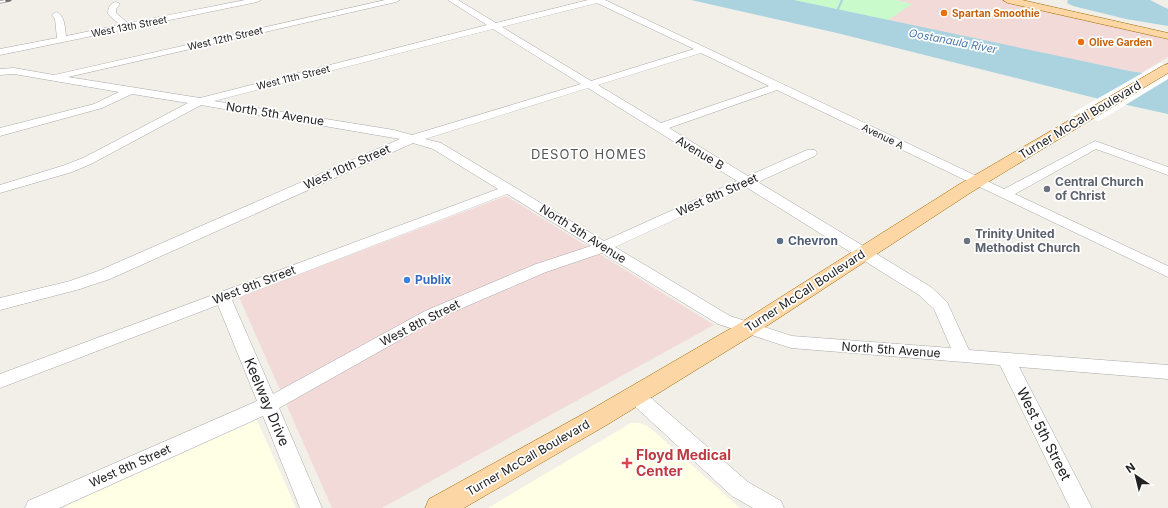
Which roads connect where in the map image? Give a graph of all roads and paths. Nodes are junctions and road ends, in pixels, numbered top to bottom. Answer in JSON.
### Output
{"nodes":[{"id":1,"x":258,"y":0,"type":"edge"},
{"id":2,"x":396,"y":0,"type":"edge"},
{"id":3,"x":452,"y":0,"type":"edge"},
{"id":4,"x":598,"y":0,"type":"edge"},
{"id":5,"x":1008,"y":0,"type":"edge"},
{"id":6,"x":1015,"y":0,"type":"edge"},
{"id":7,"x":1032,"y":0,"type":"edge"},
{"id":8,"x":116,"y":4,"type":"dead end"},
{"id":9,"x":56,"y":14,"type":"dead end"},
{"id":10,"x":126,"y":26,"type":"junction"},
{"id":11,"x":495,"y":26,"type":"junction"},
{"id":12,"x":1168,"y":30,"type":"edge"},
{"id":13,"x":1168,"y":35,"type":"edge"},
{"id":14,"x":62,"y":40,"type":"junction"},
{"id":15,"x":701,"y":50,"type":"junction"},
{"id":16,"x":0,"y":52,"type":"edge"},
{"id":17,"x":1168,"y":68,"type":"edge"},
{"id":18,"x":0,"y":72,"type":"edge"},
{"id":19,"x":53,"y":77,"type":"junction"},
{"id":20,"x":589,"y":85,"type":"junction"},
{"id":21,"x":778,"y":86,"type":"junction"},
{"id":22,"x":131,"y":90,"type":"junction"},
{"id":23,"x":202,"y":101,"type":"junction"},
{"id":24,"x":659,"y":128,"type":"junction"},
{"id":25,"x":0,"y":132,"type":"edge"},
{"id":26,"x":414,"y":139,"type":"junction"},
{"id":27,"x":811,"y":153,"type":"dead end"},
{"id":28,"x":1168,"y":171,"type":"edge"},
{"id":29,"x":748,"y":181,"type":"junction"},
{"id":30,"x":976,"y":181,"type":"junction"},
{"id":31,"x":0,"y":189,"type":"edge"},
{"id":32,"x":509,"y":189,"type":"junction"},
{"id":33,"x":1004,"y":194,"type":"junction"},
{"id":34,"x":603,"y":248,"type":"junction"},
{"id":35,"x":864,"y":254,"type":"junction"},
{"id":36,"x":1168,"y":272,"type":"edge"},
{"id":37,"x":223,"y":297,"type":"junction"},
{"id":38,"x":0,"y":304,"type":"edge"},
{"id":39,"x":748,"y":328,"type":"junction"},
{"id":40,"x":963,"y":356,"type":"junction"},
{"id":41,"x":1006,"y":359,"type":"junction"},
{"id":42,"x":1168,"y":372,"type":"edge"},
{"id":43,"x":0,"y":381,"type":"edge"},
{"id":44,"x":636,"y":396,"type":"junction"},
{"id":45,"x":268,"y":405,"type":"junction"},
{"id":46,"x":36,"y":508,"type":"edge"},
{"id":47,"x":312,"y":508,"type":"edge"},
{"id":48,"x":439,"y":508,"type":"edge"},
{"id":49,"x":773,"y":508,"type":"edge"},
{"id":50,"x":1081,"y":508,"type":"edge"}],
"edges":[{"from":1,"to":10,"type":"street","name":"West 13th Street"},
{"from":2,"to":19,"type":"street","name":"West 12th Street"},
{"from":3,"to":11,"type":"street","name":"Avenue B"},
{"from":4,"to":11,"type":"street","name":"West 11th Street"},
{"from":4,"to":15,"type":"street","name":"Avenue A"},
{"from":5,"to":13,"type":"main road"},
{"from":6,"to":13,"type":"main road"},
{"from":7,"to":12,"type":"main road"},
{"from":8,"to":10,"type":"street"},
{"from":9,"to":14,"type":"street"},
{"from":10,"to":14,"type":"street","name":"West 13th Street"},
{"from":11,"to":20,"type":"street","name":"Avenue B"},
{"from":11,"to":23,"type":"street","name":"West 11th Street"},
{"from":14,"to":16,"type":"street","name":"West 13th Street"},
{"from":15,"to":20,"type":"street","name":"West 10th Street"},
{"from":15,"to":21,"type":"street","name":"Avenue A"},
{"from":17,"to":30,"type":"main road","name":"Turner McCall Boulevard"},
{"from":18,"to":19,"type":"street","name":"North 5th Avenue"},
{"from":19,"to":22,"type":"street","name":"North 5th Avenue"},
{"from":20,"to":24,"type":"street","name":"Avenue B"},
{"from":20,"to":26,"type":"street","name":"West 10th Street"},
{"from":21,"to":24,"type":"street"},
{"from":21,"to":30,"type":"street","name":"Avenue A"},
{"from":22,"to":23,"type":"street","name":"North 5th Avenue"},
{"from":22,"to":25,"type":"street"},
{"from":23,"to":26,"type":"street","name":"North 5th Avenue"},
{"from":23,"to":31,"type":"street","name":"West 11th Street"},
{"from":24,"to":29,"type":"street","name":"Avenue B"},
{"from":26,"to":32,"type":"street","name":"North 5th Avenue"},
{"from":26,"to":38,"type":"street","name":"West 10th Street"},
{"from":27,"to":29,"type":"street","name":"West 8th Street"},
{"from":28,"to":33,"type":"street"},
{"from":29,"to":34,"type":"street","name":"West 8th Street"},
{"from":29,"to":35,"type":"street","name":"Avenue B"},
{"from":30,"to":33,"type":"street","name":"Avenue A"},
{"from":30,"to":35,"type":"main road","name":"Turner McCall Boulevard"},
{"from":32,"to":34,"type":"street","name":"North 5th Avenue"},
{"from":32,"to":37,"type":"street","name":"West 9th Street"},
{"from":33,"to":36,"type":"street","name":"Avenue A"},
{"from":34,"to":39,"type":"street","name":"North 5th Avenue"},
{"from":34,"to":45,"type":"street","name":"West 8th Street"},
{"from":35,"to":39,"type":"main road","name":"Turner McCall Boulevard"},
{"from":35,"to":40,"type":"street","name":"Avenue B"},
{"from":37,"to":43,"type":"street","name":"West 9th Street"},
{"from":37,"to":45,"type":"street","name":"Keelway Drive"},
{"from":39,"to":40,"type":"street","name":"North 5th Avenue"},
{"from":39,"to":44,"type":"main road","name":"Turner McCall Boulevard"},
{"from":40,"to":41,"type":"street","name":"North 5th Avenue"},
{"from":41,"to":42,"type":"street","name":"North 5th Avenue"},
{"from":41,"to":50,"type":"street","name":"West 5th Street"},
{"from":44,"to":48,"type":"main road","name":"Turner McCall Boulevard"},
{"from":44,"to":49,"type":"street"},
{"from":45,"to":46,"type":"street","name":"West 8th Street"},
{"from":45,"to":47,"type":"street","name":"Keelway Drive"}]}
